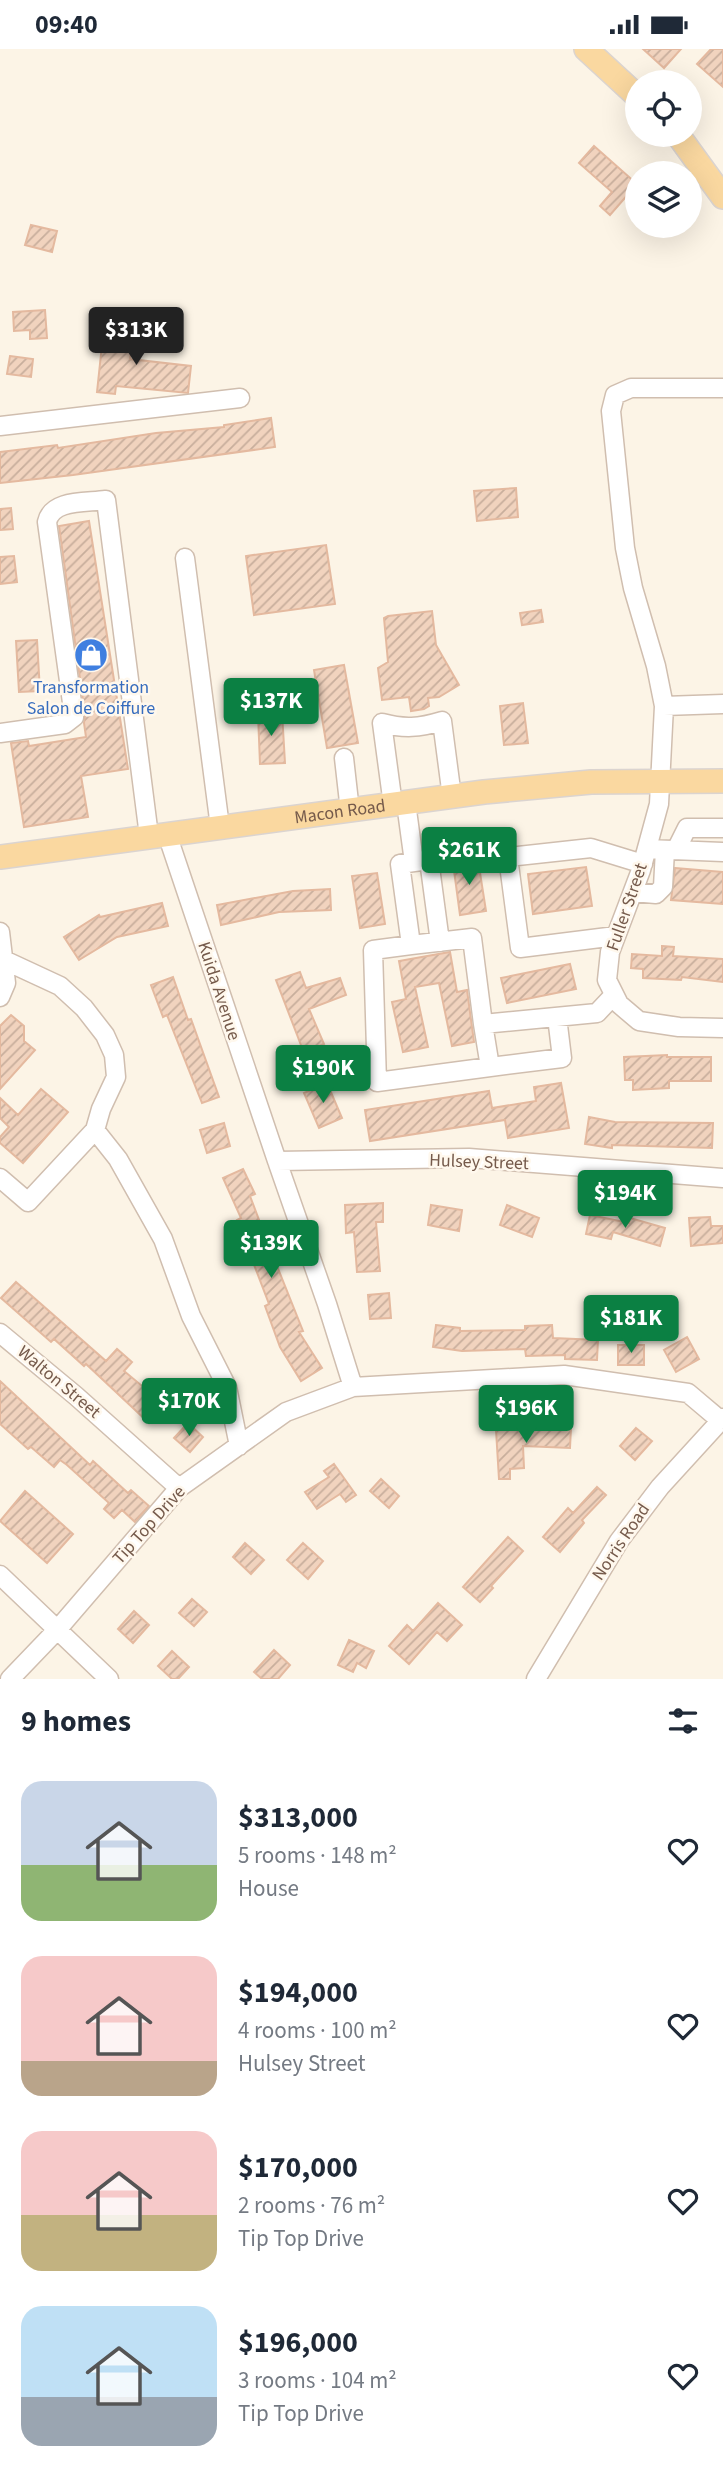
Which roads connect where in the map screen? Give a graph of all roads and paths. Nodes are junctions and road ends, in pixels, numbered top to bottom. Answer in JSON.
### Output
{"nodes":[{"id":1,"x":586,"y":49,"type":"edge"},
{"id":2,"x":625,"y":85,"type":"edge"},
{"id":3,"x":687,"y":147,"type":"edge"},
{"id":4,"x":723,"y":197,"type":"edge"},
{"id":5,"x":723,"y":388,"type":"edge"},
{"id":6,"x":240,"y":398,"type":"dead end"},
{"id":7,"x":0,"y":426,"type":"edge"},
{"id":8,"x":185,"y":558,"type":"dead end"},
{"id":9,"x":723,"y":704,"type":"edge"},
{"id":10,"x":664,"y":706,"type":"junction"},
{"id":11,"x":0,"y":733,"type":"edge"},
{"id":12,"x":344,"y":758,"type":"dead end"},
{"id":13,"x":723,"y":781,"type":"edge"},
{"id":14,"x":661,"y":782,"type":"junction"},
{"id":15,"x":453,"y":797,"type":"junction"},
{"id":16,"x":399,"y":804,"type":"junction"},
{"id":17,"x":350,"y":811,"type":"junction"},
{"id":18,"x":220,"y":827,"type":"junction"},
{"id":19,"x":723,"y":828,"type":"edge"},
{"id":20,"x":158,"y":835,"type":"junction"},
{"id":21,"x":671,"y":850,"type":"junction"},
{"id":22,"x":723,"y":852,"type":"edge"},
{"id":23,"x":0,"y":857,"type":"edge"},
{"id":24,"x":645,"y":857,"type":"junction"},
{"id":25,"x":414,"y":862,"type":"junction"},
{"id":26,"x":633,"y":892,"type":"junction"},
{"id":27,"x":0,"y":932,"type":"edge"},
{"id":28,"x":616,"y":936,"type":"junction"},
{"id":29,"x":440,"y":941,"type":"junction"},
{"id":30,"x":411,"y":945,"type":"junction"},
{"id":31,"x":2,"y":960,"type":"edge"},
{"id":32,"x":614,"y":995,"type":"junction"},
{"id":33,"x":0,"y":997,"type":"edge"},
{"id":34,"x":557,"y":1017,"type":"junction"},
{"id":35,"x":483,"y":1024,"type":"junction"},
{"id":36,"x":723,"y":1028,"type":"edge"},
{"id":37,"x":490,"y":1067,"type":"junction"},
{"id":38,"x":95,"y":1130,"type":"junction"},
{"id":39,"x":277,"y":1161,"type":"junction"},
{"id":40,"x":0,"y":1178,"type":"edge"},
{"id":41,"x":723,"y":1178,"type":"edge"},
{"id":42,"x":0,"y":1333,"type":"edge"},
{"id":43,"x":353,"y":1387,"type":"junction"},
{"id":44,"x":721,"y":1419,"type":"edge"},
{"id":45,"x":239,"y":1446,"type":"junction"},
{"id":46,"x":180,"y":1488,"type":"junction"},
{"id":47,"x":0,"y":1575,"type":"edge"},
{"id":48,"x":57,"y":1630,"type":"junction"},
{"id":49,"x":10,"y":1679,"type":"edge"},
{"id":50,"x":109,"y":1679,"type":"edge"},
{"id":51,"x":536,"y":1679,"type":"edge"}],
"edges":[{"from":1,"to":2,"type":"main road"},
{"from":3,"to":4,"type":"main road"},
{"from":5,"to":10,"type":"street","name":"Fuller Street"},
{"from":6,"to":7,"type":"street"},
{"from":8,"to":18,"type":"street"},
{"from":9,"to":10,"type":"street"},
{"from":10,"to":14,"type":"street","name":"Fuller Street"},
{"from":11,"to":20,"type":"street","name":"Kuida Avenue"},
{"from":12,"to":17,"type":"street"},
{"from":13,"to":14,"type":"main road","name":"Macon Road"},
{"from":14,"to":15,"type":"main road","name":"Macon Road"},
{"from":14,"to":24,"type":"street","name":"Fuller Street"},
{"from":15,"to":16,"type":"main road","name":"Macon Road"},
{"from":15,"to":16,"type":"street"},
{"from":16,"to":17,"type":"main road","name":"Macon Road"},
{"from":16,"to":25,"type":"street"},
{"from":17,"to":18,"type":"main road","name":"Macon Road"},
{"from":18,"to":20,"type":"main road","name":"Macon Road"},
{"from":19,"to":21,"type":"street"},
{"from":20,"to":23,"type":"main road","name":"Macon Road"},
{"from":20,"to":39,"type":"street","name":"Kuida Avenue"},
{"from":21,"to":22,"type":"street"},
{"from":21,"to":24,"type":"street"},
{"from":21,"to":26,"type":"street"},
{"from":24,"to":26,"type":"street","name":"Fuller Street"},
{"from":24,"to":28,"type":"street"},
{"from":25,"to":29,"type":"street"},
{"from":25,"to":30,"type":"street"},
{"from":26,"to":28,"type":"street","name":"Fuller Street"},
{"from":27,"to":31,"type":"street"},
{"from":28,"to":32,"type":"street","name":"Fuller Street"},
{"from":29,"to":30,"type":"street"},
{"from":29,"to":35,"type":"street"},
{"from":30,"to":37,"type":"street"},
{"from":31,"to":33,"type":"street"},
{"from":31,"to":38,"type":"street"},
{"from":32,"to":34,"type":"street"},
{"from":32,"to":36,"type":"street"},
{"from":34,"to":35,"type":"street"},
{"from":34,"to":37,"type":"street"},
{"from":35,"to":37,"type":"street"},
{"from":38,"to":40,"type":"street"},
{"from":38,"to":45,"type":"street"},
{"from":39,"to":41,"type":"street","name":"Hulsey Street"},
{"from":39,"to":43,"type":"street","name":"Kuida Avenue"},
{"from":42,"to":46,"type":"street","name":"Walton Street"},
{"from":43,"to":44,"type":"street","name":"Tip Top Drive"},
{"from":43,"to":45,"type":"street","name":"Tip Top Drive"},
{"from":44,"to":51,"type":"street","name":"Norris Road"},
{"from":45,"to":46,"type":"street","name":"Tip Top Drive"},
{"from":46,"to":48,"type":"street","name":"Tip Top Drive"},
{"from":47,"to":48,"type":"street"},
{"from":48,"to":49,"type":"street","name":"Tip Top Drive"},
{"from":48,"to":50,"type":"street"}]}
